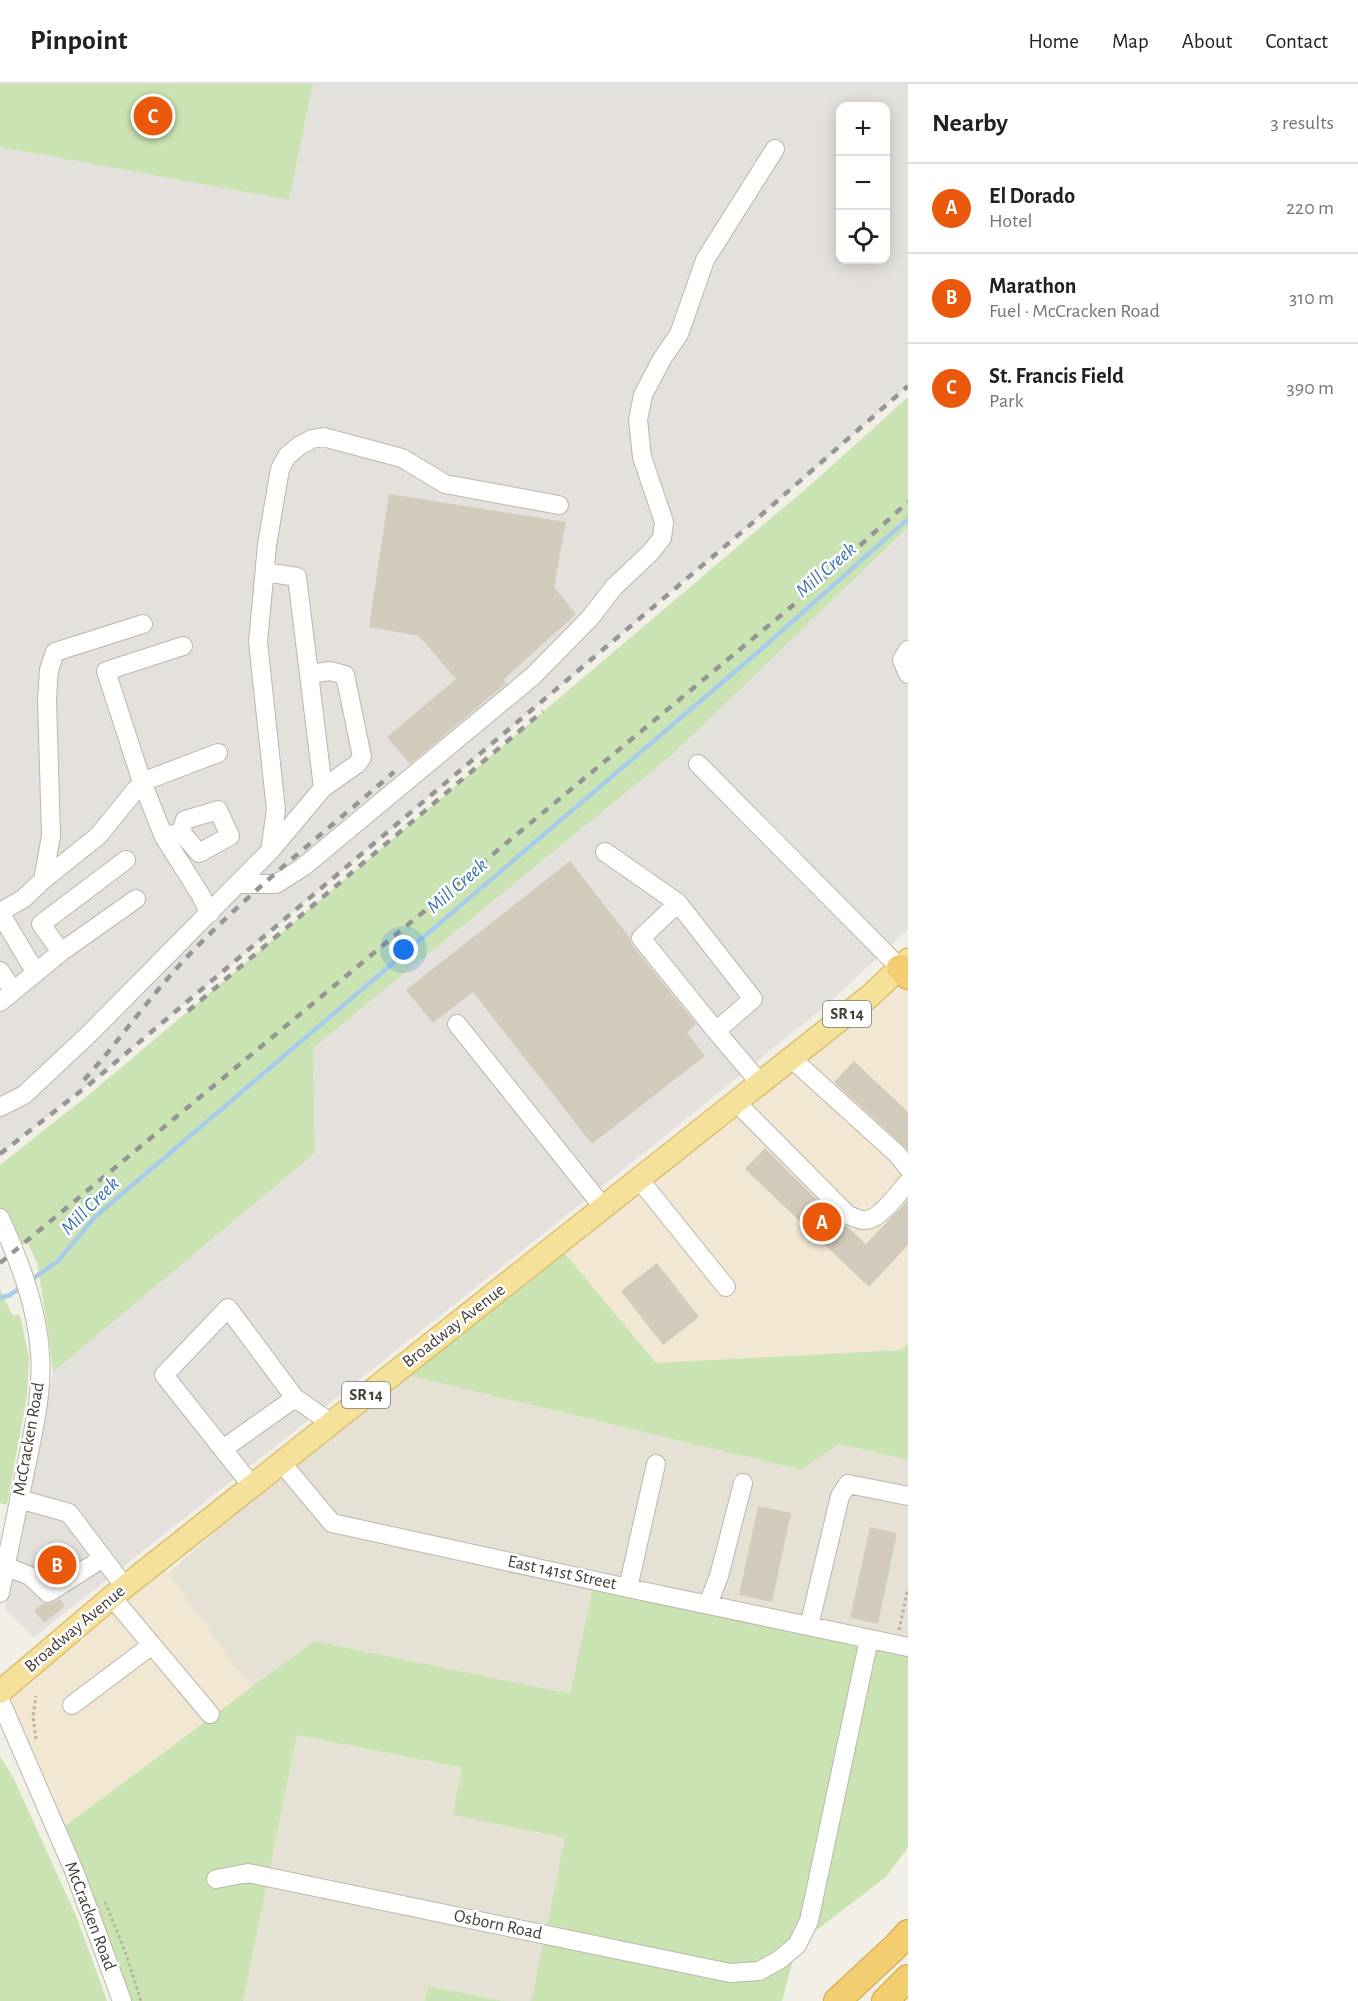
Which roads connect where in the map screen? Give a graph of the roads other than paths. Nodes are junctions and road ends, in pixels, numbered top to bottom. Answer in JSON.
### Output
{"nodes":[{"id":1,"x":775,"y":149,"type":"dead end"},
{"id":2,"x":560,"y":505,"type":"dead end"},
{"id":3,"x":265,"y":572,"type":"junction"},
{"id":4,"x":143,"y":624,"type":"dead end"},
{"id":5,"x":183,"y":646,"type":"dead end"},
{"id":6,"x":908,"y":650,"type":"edge"},
{"id":7,"x":309,"y":674,"type":"junction"},
{"id":8,"x":908,"y":674,"type":"edge"},
{"id":9,"x":218,"y":753,"type":"dead end"},
{"id":10,"x":698,"y":764,"type":"dead end"},
{"id":11,"x":142,"y":782,"type":"junction"},
{"id":12,"x":323,"y":788,"type":"junction"},
{"id":13,"x":270,"y":851,"type":"junction"},
{"id":14,"x":605,"y":852,"type":"dead end"},
{"id":15,"x":126,"y":860,"type":"dead end"},
{"id":16,"x":42,"y":880,"type":"junction"},
{"id":17,"x":238,"y":884,"type":"junction"},
{"id":18,"x":23,"y":898,"type":"junction"},
{"id":19,"x":136,"y":899,"type":"dead end"},
{"id":20,"x":678,"y":903,"type":"junction"},
{"id":21,"x":0,"y":913,"type":"edge"},
{"id":22,"x":210,"y":913,"type":"junction"},
{"id":23,"x":41,"y":924,"type":"junction"},
{"id":24,"x":61,"y":952,"type":"junction"},
{"id":25,"x":906,"y":969,"type":"edge"},
{"id":26,"x":0,"y":971,"type":"edge"},
{"id":27,"x":36,"y":973,"type":"junction"},
{"id":28,"x":7,"y":997,"type":"edge"},
{"id":29,"x":457,"y":1024,"type":"dead end"},
{"id":30,"x":716,"y":1031,"type":"junction"},
{"id":31,"x":791,"y":1058,"type":"junction"},
{"id":32,"x":760,"y":1083,"type":"junction"},
{"id":33,"x":736,"y":1102,"type":"junction"},
{"id":34,"x":0,"y":1107,"type":"edge"},
{"id":35,"x":908,"y":1168,"type":"edge"},
{"id":36,"x":639,"y":1179,"type":"junction"},
{"id":37,"x":908,"y":1182,"type":"edge"},
{"id":38,"x":603,"y":1207,"type":"junction"},
{"id":39,"x":0,"y":1218,"type":"edge"},
{"id":40,"x":726,"y":1287,"type":"dead end"},
{"id":41,"x":295,"y":1398,"type":"junction"},
{"id":42,"x":331,"y":1423,"type":"junction"},
{"id":43,"x":223,"y":1449,"type":"junction"},
{"id":44,"x":281,"y":1462,"type":"junction"},
{"id":45,"x":656,"y":1464,"type":"dead end"},
{"id":46,"x":743,"y":1483,"type":"dead end"},
{"id":47,"x":252,"y":1486,"type":"junction"},
{"id":48,"x":908,"y":1496,"type":"edge"},
{"id":49,"x":19,"y":1499,"type":"junction"},
{"id":50,"x":103,"y":1558,"type":"junction"},
{"id":51,"x":5,"y":1566,"type":"junction"},
{"id":52,"x":628,"y":1588,"type":"junction"},
{"id":53,"x":119,"y":1592,"type":"junction"},
{"id":54,"x":0,"y":1593,"type":"edge"},
{"id":55,"x":708,"y":1604,"type":"junction"},
{"id":56,"x":809,"y":1626,"type":"junction"},
{"id":57,"x":870,"y":1639,"type":"junction"},
{"id":58,"x":152,"y":1645,"type":"junction"},
{"id":59,"x":902,"y":1646,"type":"edge"},
{"id":60,"x":0,"y":1692,"type":"edge"},
{"id":61,"x":0,"y":1700,"type":"edge"},
{"id":62,"x":72,"y":1705,"type":"dead end"},
{"id":63,"x":210,"y":1714,"type":"dead end"},
{"id":64,"x":216,"y":1879,"type":"dead end"},
{"id":65,"x":908,"y":1933,"type":"edge"},
{"id":66,"x":908,"y":1978,"type":"edge"},
{"id":67,"x":122,"y":2001,"type":"edge"},
{"id":68,"x":837,"y":2001,"type":"edge"},
{"id":69,"x":885,"y":2001,"type":"edge"}],
"edges":[{"from":1,"to":17,"type":"street"},
{"from":2,"to":3,"type":"street"},
{"from":3,"to":7,"type":"street"},
{"from":3,"to":13,"type":"street"},
{"from":4,"to":16,"type":"street"},
{"from":5,"to":11,"type":"street"},
{"from":6,"to":8,"type":"street"},
{"from":7,"to":12,"type":"street"},
{"from":7,"to":12,"type":"street"},
{"from":9,"to":11,"type":"street"},
{"from":10,"to":25,"type":"street"},
{"from":11,"to":16,"type":"street"},
{"from":11,"to":22,"type":"street"},
{"from":12,"to":13,"type":"street"},
{"from":13,"to":17,"type":"street"},
{"from":14,"to":20,"type":"street"},
{"from":15,"to":23,"type":"street"},
{"from":16,"to":18,"type":"street"},
{"from":17,"to":22,"type":"street"},
{"from":18,"to":21,"type":"street"},
{"from":18,"to":23,"type":"street"},
{"from":19,"to":24,"type":"street"},
{"from":20,"to":30,"type":"street"},
{"from":20,"to":30,"type":"street"},
{"from":21,"to":27,"type":"street"},
{"from":22,"to":34,"type":"street"},
{"from":23,"to":24,"type":"street"},
{"from":24,"to":27,"type":"street"},
{"from":25,"to":31,"type":"main road","name":"Broadway Avenue","number":"SR 14"},
{"from":26,"to":28,"type":"street"},
{"from":27,"to":28,"type":"street"},
{"from":29,"to":38,"type":"street"},
{"from":30,"to":32,"type":"street"},
{"from":31,"to":32,"type":"main road","name":"Broadway Avenue","number":"SR 14"},
{"from":31,"to":35,"type":"street"},
{"from":32,"to":33,"type":"main road","name":"Broadway Avenue","number":"SR 14"},
{"from":33,"to":36,"type":"main road","name":"Broadway Avenue","number":"SR 14"},
{"from":33,"to":37,"type":"street"},
{"from":36,"to":38,"type":"main road","name":"Broadway Avenue","number":"SR 14"},
{"from":36,"to":40,"type":"street"},
{"from":38,"to":42,"type":"main road","name":"Broadway Avenue","number":"SR 14"},
{"from":39,"to":49,"type":"street","name":"McCracken Road"},
{"from":41,"to":42,"type":"street"},
{"from":41,"to":43,"type":"street"},
{"from":41,"to":43,"type":"street"},
{"from":42,"to":44,"type":"main road","name":"Broadway Avenue","number":"SR 14"},
{"from":43,"to":47,"type":"street"},
{"from":44,"to":47,"type":"main road","name":"Broadway Avenue","number":"SR 14"},
{"from":44,"to":52,"type":"street","name":"East 141st Street"},
{"from":45,"to":52,"type":"street"},
{"from":46,"to":55,"type":"street"},
{"from":47,"to":53,"type":"main road","name":"Broadway Avenue","number":"SR 14"},
{"from":48,"to":56,"type":"street"},
{"from":49,"to":50,"type":"street"},
{"from":49,"to":51,"type":"street","name":"McCracken Road"},
{"from":50,"to":51,"type":"street"},
{"from":50,"to":53,"type":"street"},
{"from":51,"to":54,"type":"street","name":"McCracken Road"},
{"from":52,"to":55,"type":"street","name":"East 141st Street"},
{"from":53,"to":58,"type":"street"},
{"from":53,"to":60,"type":"main road","name":"Broadway Avenue","number":"SR 14"},
{"from":55,"to":56,"type":"street","name":"East 141st Street"},
{"from":56,"to":57,"type":"street","name":"East 141st Street"},
{"from":57,"to":59,"type":"street","name":"East 141st Street"},
{"from":57,"to":64,"type":"street","name":"Osborn Road"},
{"from":58,"to":62,"type":"street"},
{"from":58,"to":63,"type":"street"},
{"from":61,"to":67,"type":"street","name":"McCracken Road"},
{"from":65,"to":68,"type":"highway"},
{"from":66,"to":69,"type":"highway"}]}
